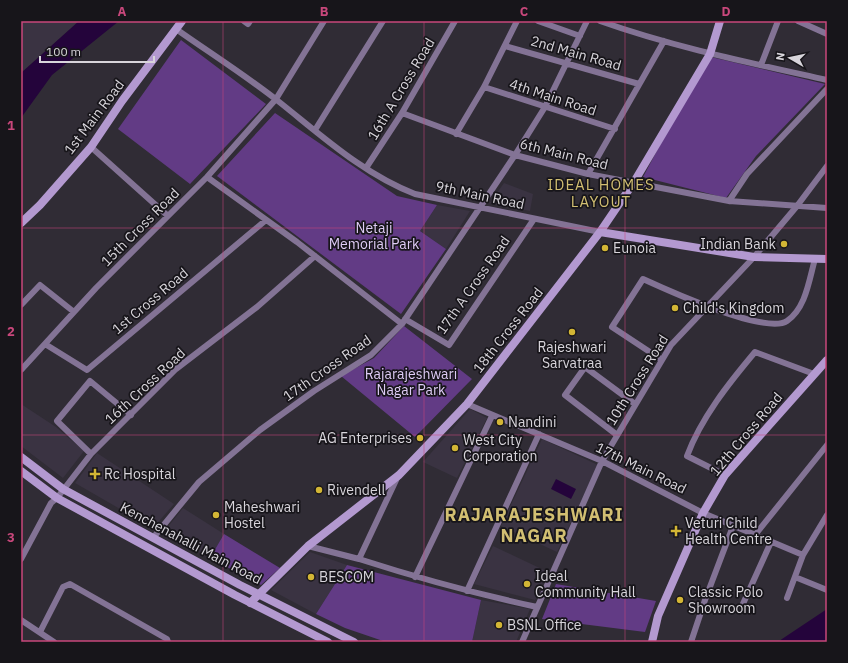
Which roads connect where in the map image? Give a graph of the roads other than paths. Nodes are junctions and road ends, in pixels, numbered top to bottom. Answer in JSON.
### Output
{"nodes":[{"id":1,"x":182,"y":21,"type":"edge"},
{"id":2,"x":244,"y":21,"type":"edge"},
{"id":3,"x":250,"y":21,"type":"edge"},
{"id":4,"x":324,"y":21,"type":"edge"},
{"id":5,"x":382,"y":21,"type":"edge"},
{"id":6,"x":455,"y":21,"type":"edge"},
{"id":7,"x":517,"y":21,"type":"edge"},
{"id":8,"x":538,"y":21,"type":"edge"},
{"id":9,"x":587,"y":21,"type":"edge"},
{"id":10,"x":600,"y":21,"type":"edge"},
{"id":11,"x":720,"y":21,"type":"edge"},
{"id":12,"x":778,"y":21,"type":"edge"},
{"id":13,"x":798,"y":21,"type":"edge"},
{"id":14,"x":176,"y":29,"type":"junction"},
{"id":15,"x":827,"y":34,"type":"edge"},
{"id":16,"x":580,"y":36,"type":"junction"},
{"id":17,"x":664,"y":41,"type":"junction"},
{"id":18,"x":505,"y":46,"type":"junction"},
{"id":19,"x":710,"y":54,"type":"junction"},
{"id":20,"x":568,"y":63,"type":"junction"},
{"id":21,"x":761,"y":65,"type":"junction"},
{"id":22,"x":827,"y":80,"type":"edge"},
{"id":23,"x":639,"y":84,"type":"junction"},
{"id":24,"x":484,"y":87,"type":"junction"},
{"id":25,"x":827,"y":89,"type":"edge"},
{"id":26,"x":276,"y":99,"type":"junction"},
{"id":27,"x":545,"y":107,"type":"junction"},
{"id":28,"x":402,"y":113,"type":"junction"},
{"id":29,"x":615,"y":129,"type":"junction"},
{"id":30,"x":315,"y":130,"type":"junction"},
{"id":31,"x":456,"y":134,"type":"junction"},
{"id":32,"x":91,"y":147,"type":"junction"},
{"id":33,"x":515,"y":155,"type":"junction"},
{"id":34,"x":827,"y":166,"type":"edge"},
{"id":35,"x":366,"y":168,"type":"junction"},
{"id":36,"x":588,"y":174,"type":"junction"},
{"id":37,"x":207,"y":177,"type":"junction"},
{"id":38,"x":634,"y":182,"type":"junction"},
{"id":39,"x":729,"y":201,"type":"junction"},
{"id":40,"x":797,"y":206,"type":"junction"},
{"id":41,"x":479,"y":208,"type":"junction"},
{"id":42,"x":827,"y":208,"type":"edge"},
{"id":43,"x":168,"y":216,"type":"junction"},
{"id":44,"x":534,"y":219,"type":"junction"},
{"id":45,"x":266,"y":220,"type":"junction"},
{"id":46,"x":21,"y":223,"type":"edge"},
{"id":47,"x":600,"y":232,"type":"junction"},
{"id":48,"x":315,"y":256,"type":"junction"},
{"id":49,"x":754,"y":257,"type":"junction"},
{"id":50,"x":815,"y":259,"type":"junction"},
{"id":51,"x":827,"y":259,"type":"edge"},
{"id":52,"x":21,"y":305,"type":"edge"},
{"id":53,"x":705,"y":306,"type":"junction"},
{"id":54,"x":74,"y":312,"type":"junction"},
{"id":55,"x":403,"y":321,"type":"junction"},
{"id":56,"x":45,"y":344,"type":"junction"},
{"id":57,"x":662,"y":360,"type":"junction"},
{"id":58,"x":827,"y":360,"type":"edge"},
{"id":59,"x":21,"y":370,"type":"edge"},
{"id":60,"x":814,"y":374,"type":"junction"},
{"id":61,"x":467,"y":404,"type":"junction"},
{"id":62,"x":635,"y":404,"type":"junction"},
{"id":63,"x":131,"y":415,"type":"junction"},
{"id":64,"x":492,"y":416,"type":"junction"},
{"id":65,"x":539,"y":434,"type":"junction"},
{"id":66,"x":617,"y":435,"type":"junction"},
{"id":67,"x":827,"y":445,"type":"edge"},
{"id":68,"x":91,"y":454,"type":"junction"},
{"id":69,"x":21,"y":457,"type":"edge"},
{"id":70,"x":602,"y":461,"type":"junction"},
{"id":71,"x":21,"y":471,"type":"edge"},
{"id":72,"x":399,"y":475,"type":"junction"},
{"id":73,"x":725,"y":475,"type":"junction"},
{"id":74,"x":63,"y":489,"type":"junction"},
{"id":75,"x":57,"y":498,"type":"junction"},
{"id":76,"x":703,"y":513,"type":"junction"},
{"id":77,"x":827,"y":515,"type":"edge"},
{"id":78,"x":733,"y":526,"type":"junction"},
{"id":79,"x":755,"y":535,"type":"junction"},
{"id":80,"x":153,"y":538,"type":"junction"},
{"id":81,"x":771,"y":542,"type":"junction"},
{"id":82,"x":308,"y":546,"type":"junction"},
{"id":83,"x":803,"y":555,"type":"junction"},
{"id":84,"x":21,"y":559,"type":"edge"},
{"id":85,"x":359,"y":559,"type":"junction"},
{"id":86,"x":415,"y":577,"type":"junction"},
{"id":87,"x":795,"y":577,"type":"junction"},
{"id":88,"x":827,"y":590,"type":"edge"},
{"id":89,"x":467,"y":591,"type":"junction"},
{"id":90,"x":259,"y":594,"type":"junction"},
{"id":91,"x":788,"y":598,"type":"dead end"},
{"id":92,"x":250,"y":603,"type":"junction"},
{"id":93,"x":742,"y":606,"type":"dead end"},
{"id":94,"x":537,"y":607,"type":"junction"},
{"id":95,"x":21,"y":620,"type":"edge"},
{"id":96,"x":40,"y":632,"type":"junction"},
{"id":97,"x":54,"y":642,"type":"edge"},
{"id":98,"x":168,"y":642,"type":"edge"},
{"id":99,"x":328,"y":642,"type":"edge"},
{"id":100,"x":354,"y":642,"type":"edge"},
{"id":101,"x":522,"y":642,"type":"edge"},
{"id":102,"x":652,"y":642,"type":"edge"},
{"id":103,"x":691,"y":642,"type":"edge"}],
"edges":[{"from":1,"to":14,"type":"street","name":"1st Main Road"},
{"from":2,"to":3,"type":"street"},
{"from":4,"to":26,"type":"street","name":"15th Cross Road"},
{"from":5,"to":30,"type":"street"},
{"from":6,"to":28,"type":"street","name":"16th A Cross Road"},
{"from":7,"to":18,"type":"street"},
{"from":8,"to":16,"type":"street"},
{"from":9,"to":16,"type":"street","name":"17th Cross Road"},
{"from":10,"to":17,"type":"street"},
{"from":11,"to":19,"type":"street","name":"18th Cross Road"},
{"from":12,"to":21,"type":"street"},
{"from":13,"to":15,"type":"street"},
{"from":14,"to":26,"type":"street","name":"9th Main Road"},
{"from":14,"to":32,"type":"street","name":"1st Main Road"},
{"from":16,"to":20,"type":"street","name":"17th Cross Road"},
{"from":17,"to":19,"type":"street"},
{"from":17,"to":23,"type":"street"},
{"from":18,"to":20,"type":"street","name":"2nd Main Road"},
{"from":18,"to":24,"type":"street"},
{"from":19,"to":21,"type":"street"},
{"from":19,"to":38,"type":"street","name":"18th Cross Road"},
{"from":20,"to":23,"type":"street","name":"2nd Main Road"},
{"from":20,"to":27,"type":"street","name":"17th Cross Road"},
{"from":21,"to":22,"type":"street"},
{"from":23,"to":29,"type":"street"},
{"from":24,"to":27,"type":"street","name":"4th Main Road"},
{"from":24,"to":31,"type":"street"},
{"from":25,"to":39,"type":"street"},
{"from":26,"to":30,"type":"street","name":"9th Main Road"},
{"from":26,"to":37,"type":"street","name":"15th Cross Road"},
{"from":27,"to":29,"type":"street","name":"4th Main Road"},
{"from":27,"to":33,"type":"street","name":"17th Cross Road"},
{"from":28,"to":31,"type":"street","name":"6th Main Road"},
{"from":28,"to":35,"type":"street","name":"16th A Cross Road"},
{"from":29,"to":36,"type":"street"},
{"from":30,"to":35,"type":"street","name":"9th Main Road"},
{"from":31,"to":33,"type":"street","name":"6th Main Road"},
{"from":32,"to":43,"type":"street"},
{"from":32,"to":46,"type":"street","name":"1st Main Road"},
{"from":33,"to":36,"type":"street","name":"6th Main Road"},
{"from":33,"to":41,"type":"street","name":"17th Cross Road"},
{"from":34,"to":40,"type":"street","name":"10th Cross Road"},
{"from":35,"to":41,"type":"street","name":"9th Main Road"},
{"from":36,"to":38,"type":"street","name":"6th Main Road"},
{"from":37,"to":43,"type":"street","name":"15th Cross Road"},
{"from":37,"to":45,"type":"street"},
{"from":38,"to":39,"type":"street","name":"6th Main Road"},
{"from":38,"to":47,"type":"street","name":"18th Cross Road"},
{"from":39,"to":40,"type":"street","name":"6th Main Road"},
{"from":40,"to":42,"type":"street","name":"6th Main Road"},
{"from":40,"to":49,"type":"street","name":"10th Cross Road"},
{"from":41,"to":44,"type":"street","name":"9th Main Road"},
{"from":41,"to":55,"type":"street","name":"17th Cross Road"},
{"from":43,"to":54,"type":"street","name":"15th Cross Road"},
{"from":44,"to":47,"type":"street","name":"9th Main Road"},
{"from":44,"to":55,"type":"street","name":"17th A Cross Road"},
{"from":45,"to":48,"type":"street"},
{"from":45,"to":56,"type":"street","name":"1st Cross Road"},
{"from":47,"to":49,"type":"street","name":"9th Main Road"},
{"from":47,"to":61,"type":"street","name":"18th Cross Road"},
{"from":48,"to":55,"type":"street"},
{"from":48,"to":63,"type":"street","name":"16th Cross Road"},
{"from":49,"to":50,"type":"street","name":"9th Main Road"},
{"from":49,"to":53,"type":"street","name":"10th Cross Road"},
{"from":50,"to":51,"type":"street","name":"9th Main Road"},
{"from":50,"to":53,"type":"street"},
{"from":52,"to":54,"type":"street"},
{"from":53,"to":57,"type":"street","name":"10th Cross Road"},
{"from":53,"to":57,"type":"street"},
{"from":54,"to":56,"type":"street","name":"15th Cross Road"},
{"from":55,"to":80,"type":"street","name":"17th Cross Road"},
{"from":56,"to":59,"type":"street","name":"15th Cross Road"},
{"from":57,"to":62,"type":"street","name":"10th Cross Road"},
{"from":58,"to":60,"type":"street","name":"12th Cross Road"},
{"from":60,"to":73,"type":"street","name":"12th Cross Road"},
{"from":60,"to":73,"type":"street"},
{"from":61,"to":64,"type":"street","name":"17th Main Road"},
{"from":61,"to":72,"type":"street","name":"18th Cross Road"},
{"from":62,"to":66,"type":"street","name":"10th Cross Road"},
{"from":62,"to":66,"type":"street"},
{"from":63,"to":68,"type":"street","name":"16th Cross Road"},
{"from":63,"to":68,"type":"street"},
{"from":64,"to":65,"type":"street","name":"17th Main Road"},
{"from":64,"to":86,"type":"street"},
{"from":65,"to":70,"type":"street","name":"17th Main Road"},
{"from":65,"to":89,"type":"street"},
{"from":66,"to":70,"type":"street","name":"10th Cross Road"},
{"from":67,"to":79,"type":"street"},
{"from":68,"to":74,"type":"street","name":"16th Cross Road"},
{"from":69,"to":74,"type":"street","name":"Kenchenahalli Main Road"},
{"from":70,"to":76,"type":"street","name":"17th Main Road"},
{"from":70,"to":94,"type":"street","name":"10th Cross Road"},
{"from":71,"to":75,"type":"street","name":"Kenchenahalli Main Road"},
{"from":72,"to":82,"type":"street","name":"18th Cross Road"},
{"from":72,"to":85,"type":"street"},
{"from":73,"to":76,"type":"street","name":"12th Cross Road"},
{"from":74,"to":75,"type":"street","name":"16th Cross Road"},
{"from":74,"to":80,"type":"street","name":"Kenchenahalli Main Road"},
{"from":75,"to":84,"type":"street","name":"16th Cross Road"},
{"from":75,"to":92,"type":"street","name":"Kenchenahalli Main Road"},
{"from":76,"to":78,"type":"street","name":"17th Main Road"},
{"from":76,"to":102,"type":"street","name":"12th Cross Road"},
{"from":77,"to":83,"type":"street"},
{"from":78,"to":79,"type":"street","name":"17th Main Road"},
{"from":78,"to":103,"type":"street"},
{"from":79,"to":81,"type":"street","name":"17th Main Road"},
{"from":80,"to":90,"type":"street","name":"Kenchenahalli Main Road"},
{"from":81,"to":83,"type":"street","name":"17th Main Road"},
{"from":81,"to":93,"type":"street"},
{"from":82,"to":85,"type":"street"},
{"from":82,"to":90,"type":"street","name":"18th Cross Road"},
{"from":83,"to":87,"type":"street"},
{"from":85,"to":86,"type":"street"},
{"from":86,"to":89,"type":"street"},
{"from":87,"to":88,"type":"street"},
{"from":87,"to":91,"type":"street"},
{"from":89,"to":94,"type":"street"},
{"from":90,"to":92,"type":"street","name":"18th Cross Road"},
{"from":90,"to":100,"type":"street","name":"Kenchenahalli Main Road"},
{"from":92,"to":99,"type":"street","name":"Kenchenahalli Main Road"},
{"from":94,"to":101,"type":"street","name":"10th Cross Road"},
{"from":95,"to":96,"type":"street"},
{"from":96,"to":97,"type":"street"},
{"from":96,"to":98,"type":"street"}]}
